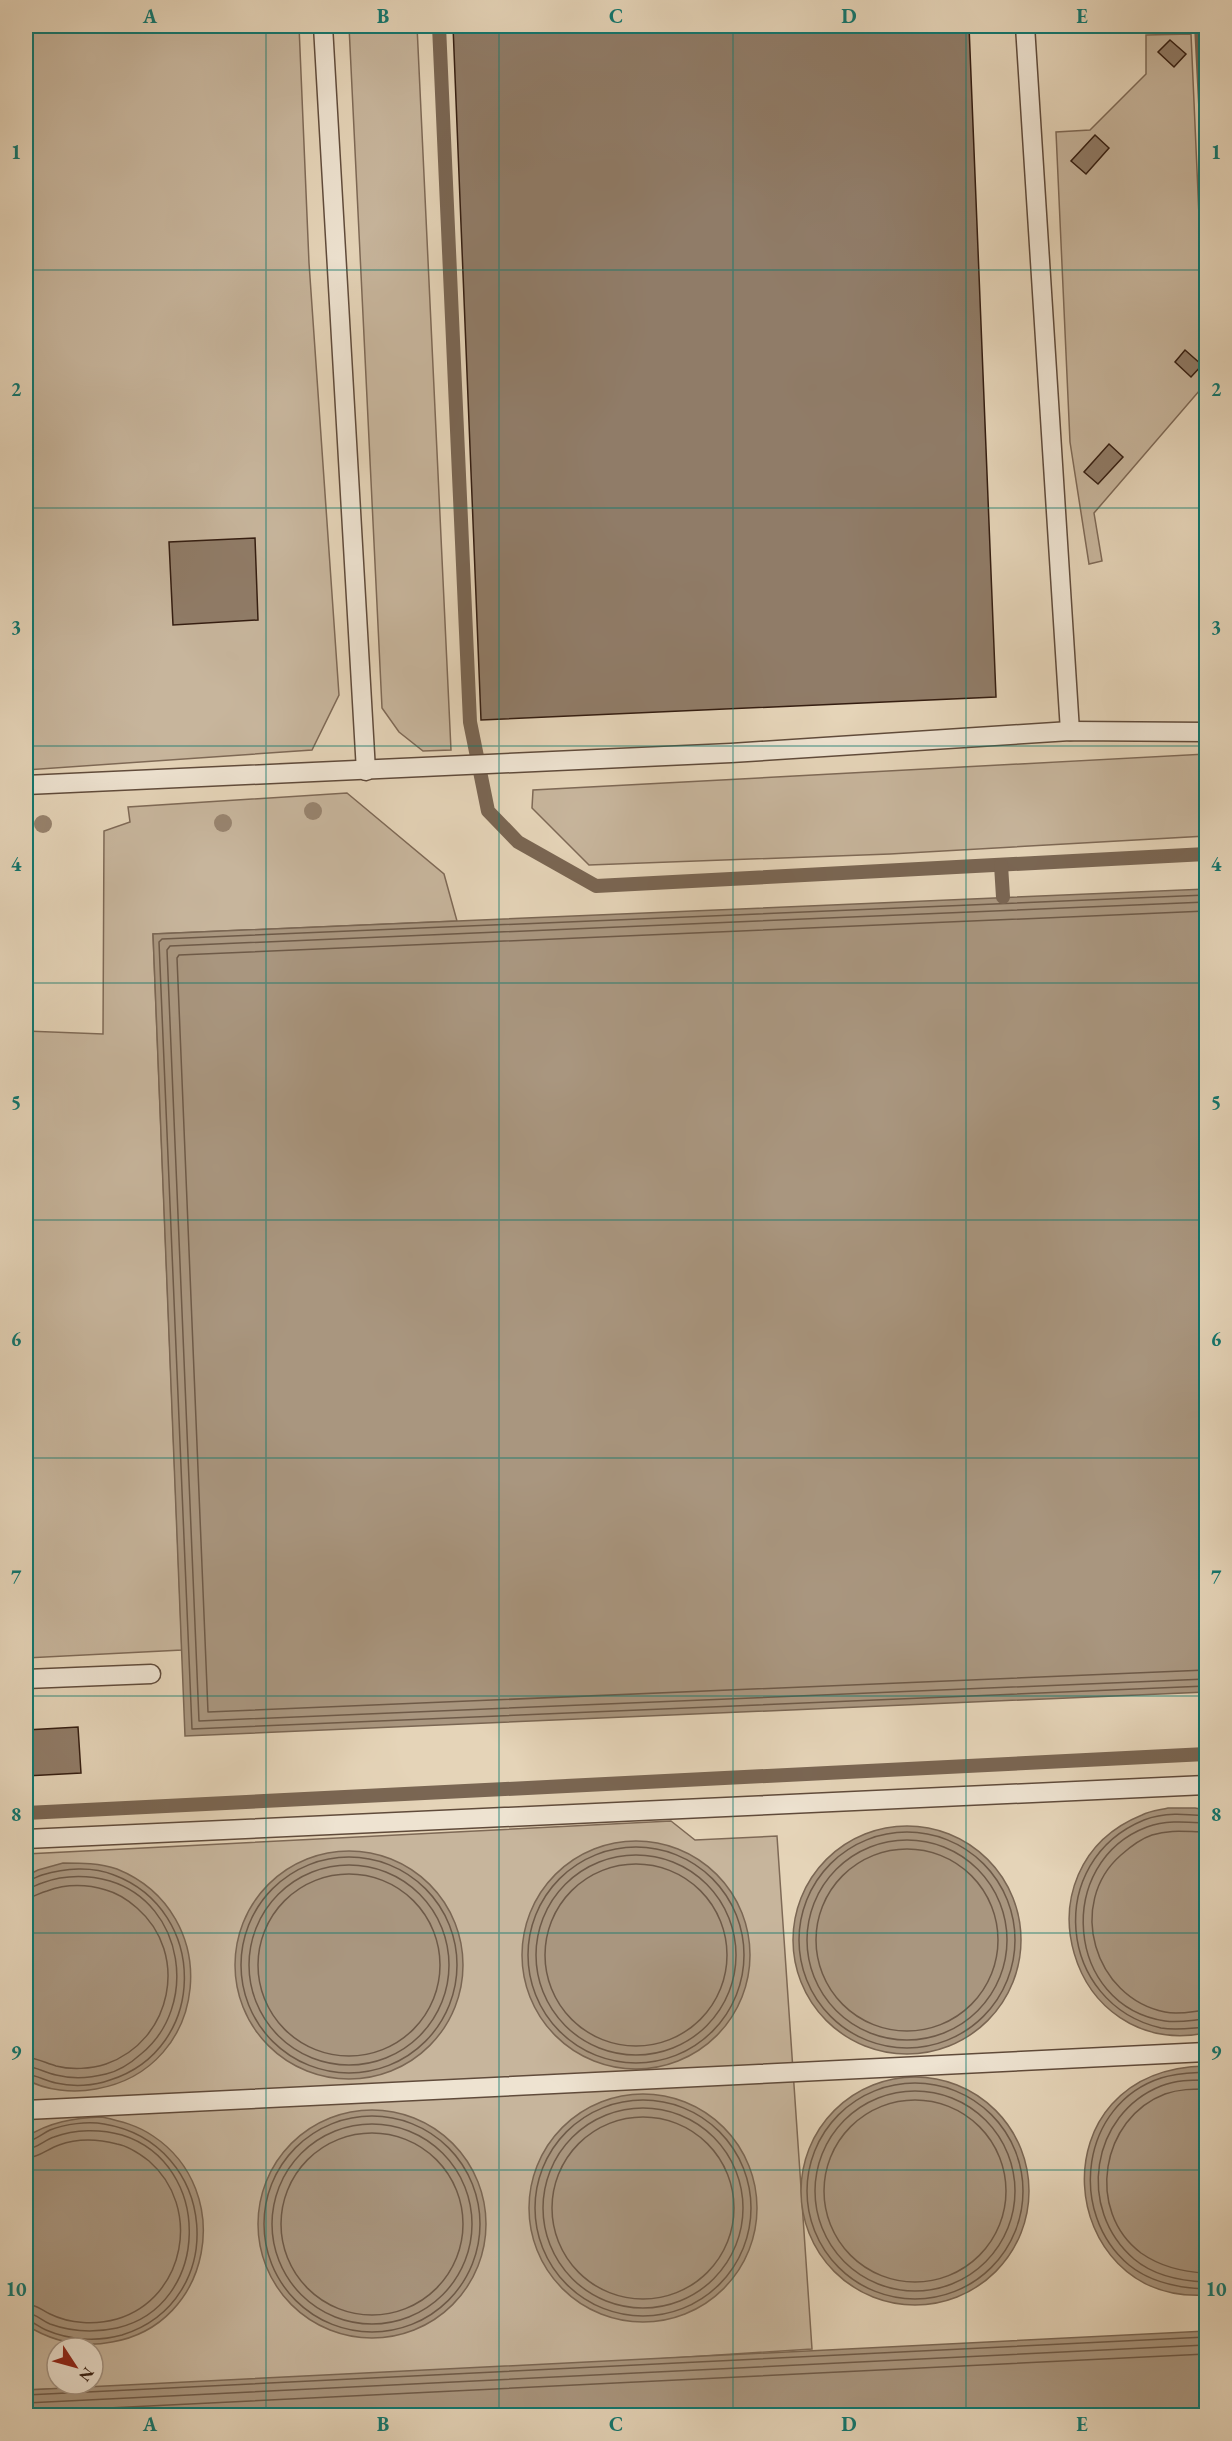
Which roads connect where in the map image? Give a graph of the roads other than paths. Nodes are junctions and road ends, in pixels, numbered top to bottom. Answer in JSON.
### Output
{"nodes":[{"id":1,"x":323,"y":26,"type":"edge"},
{"id":2,"x":1025,"y":26,"type":"edge"},
{"id":3,"x":1070,"y":731,"type":"junction"},
{"id":4,"x":1206,"y":732,"type":"edge"},
{"id":5,"x":366,"y":771,"type":"junction"},
{"id":6,"x":26,"y":785,"type":"edge"},
{"id":7,"x":151,"y":1674,"type":"dead end"},
{"id":8,"x":26,"y":1679,"type":"edge"},
{"id":9,"x":1206,"y":1785,"type":"edge"},
{"id":10,"x":26,"y":1839,"type":"edge"},
{"id":11,"x":1206,"y":2052,"type":"edge"},
{"id":12,"x":26,"y":2110,"type":"edge"}],
"edges":[{"from":1,"to":5,"type":"lane"},
{"from":2,"to":3,"type":"lane"},
{"from":3,"to":4,"type":"lane"},
{"from":3,"to":5,"type":"lane"},
{"from":5,"to":6,"type":"lane"},
{"from":7,"to":8,"type":"lane"},
{"from":9,"to":10,"type":"lane"},
{"from":11,"to":12,"type":"lane"}]}
